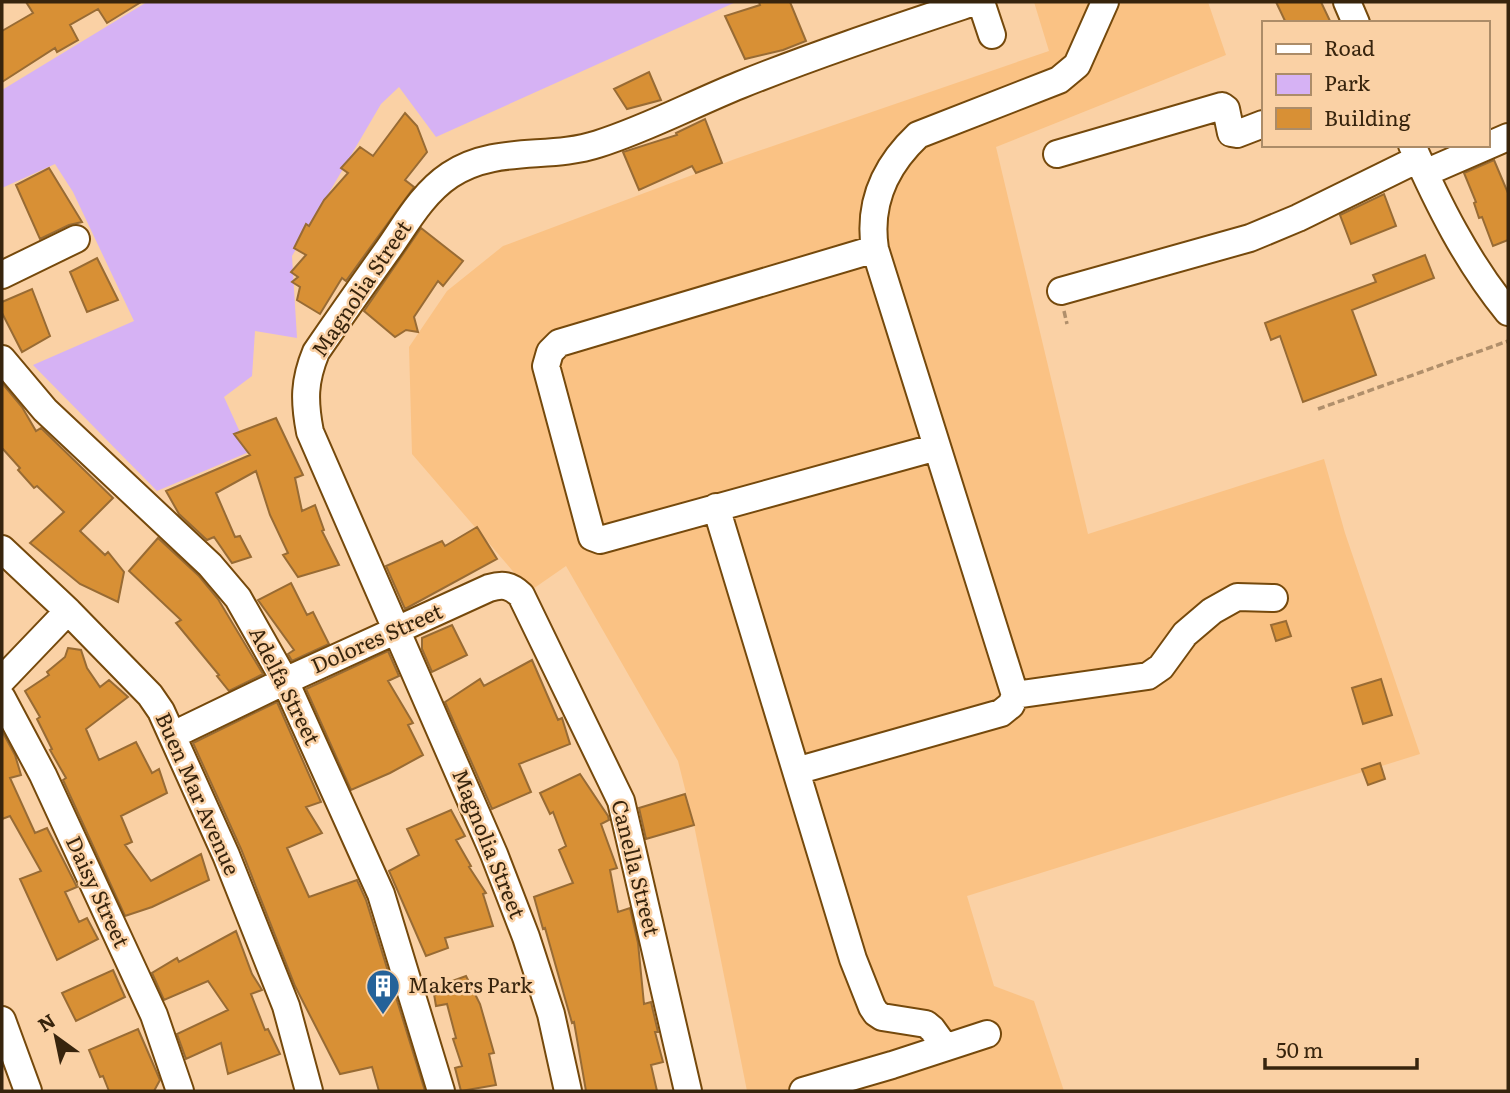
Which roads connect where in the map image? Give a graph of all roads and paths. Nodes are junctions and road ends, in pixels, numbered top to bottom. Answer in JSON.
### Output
{"nodes":[{"id":1,"x":974,"y":2,"type":"edge"},
{"id":2,"x":981,"y":2,"type":"edge"},
{"id":3,"x":1105,"y":2,"type":"edge"},
{"id":4,"x":1346,"y":2,"type":"edge"},
{"id":5,"x":1355,"y":21,"type":"edge"},
{"id":6,"x":992,"y":35,"type":"dead end"},
{"id":7,"x":1262,"y":124,"type":"edge"},
{"id":8,"x":1508,"y":137,"type":"edge"},
{"id":9,"x":1489,"y":142,"type":"edge"},
{"id":10,"x":1467,"y":147,"type":"edge"},
{"id":11,"x":1057,"y":154,"type":"dead end"},
{"id":12,"x":1418,"y":159,"type":"edge"},
{"id":13,"x":76,"y":239,"type":"dead end"},
{"id":14,"x":875,"y":249,"type":"junction"},
{"id":15,"x":2,"y":275,"type":"edge"},
{"id":16,"x":1061,"y":291,"type":"dead end"},
{"id":17,"x":1508,"y":312,"type":"edge"},
{"id":18,"x":1508,"y":341,"type":"edge"},
{"id":19,"x":2,"y":359,"type":"edge"},
{"id":20,"x":1318,"y":409,"type":"dead end"},
{"id":21,"x":937,"y":447,"type":"junction"},
{"id":22,"x":716,"y":507,"type":"junction"},
{"id":23,"x":2,"y":549,"type":"edge"},
{"id":24,"x":508,"y":585,"type":"joint"},
{"id":25,"x":1274,"y":598,"type":"dead end"},
{"id":26,"x":68,"y":611,"type":"junction"},
{"id":27,"x":397,"y":631,"type":"junction"},
{"id":28,"x":2,"y":680,"type":"edge"},
{"id":29,"x":285,"y":681,"type":"junction"},
{"id":30,"x":1015,"y":695,"type":"junction"},
{"id":31,"x":2,"y":698,"type":"edge"},
{"id":32,"x":173,"y":736,"type":"junction"},
{"id":33,"x":796,"y":771,"type":"junction"},
{"id":34,"x":2,"y":1020,"type":"edge"},
{"id":35,"x":987,"y":1034,"type":"dead end"},
{"id":36,"x":945,"y":1048,"type":"junction"},
{"id":37,"x":28,"y":1091,"type":"edge"},
{"id":38,"x":180,"y":1091,"type":"edge"},
{"id":39,"x":309,"y":1091,"type":"edge"},
{"id":40,"x":441,"y":1091,"type":"edge"},
{"id":41,"x":568,"y":1091,"type":"edge"},
{"id":42,"x":688,"y":1091,"type":"edge"},
{"id":43,"x":803,"y":1091,"type":"edge"}],
"edges":[{"from":1,"to":27,"type":"street","name":"Magnolia Street"},
{"from":2,"to":6,"type":"street"},
{"from":3,"to":14,"type":"street"},
{"from":4,"to":5,"type":"street"},
{"from":7,"to":11,"type":"street"},
{"from":8,"to":9,"type":"street"},
{"from":10,"to":12,"type":"street"},
{"from":12,"to":16,"type":"street"},
{"from":12,"to":17,"type":"street"},
{"from":13,"to":15,"type":"street"},
{"from":14,"to":21,"type":"street"},
{"from":14,"to":22,"type":"street"},
{"from":18,"to":20,"type":"path"},
{"from":19,"to":29,"type":"street","name":"Adelfa Street"},
{"from":21,"to":22,"type":"street"},
{"from":21,"to":30,"type":"street"},
{"from":22,"to":33,"type":"street"},
{"from":23,"to":26,"type":"street","name":"Buen Mar Avenue"},
{"from":24,"to":27,"type":"street","name":"Dolores Street"},
{"from":24,"to":42,"type":"street","name":"Canella Street"},
{"from":25,"to":30,"type":"street"},
{"from":26,"to":28,"type":"street"},
{"from":26,"to":32,"type":"street","name":"Buen Mar Avenue"},
{"from":27,"to":29,"type":"street","name":"Dolores Street"},
{"from":27,"to":41,"type":"street","name":"Magnolia Street"},
{"from":29,"to":32,"type":"street","name":"Dolores Street"},
{"from":29,"to":40,"type":"street","name":"Adelfa Street"},
{"from":30,"to":33,"type":"street"},
{"from":31,"to":38,"type":"street","name":"Daisy Street"},
{"from":32,"to":39,"type":"street","name":"Buen Mar Avenue"},
{"from":33,"to":36,"type":"street"},
{"from":34,"to":37,"type":"street"},
{"from":35,"to":36,"type":"street"},
{"from":36,"to":43,"type":"street"}]}
